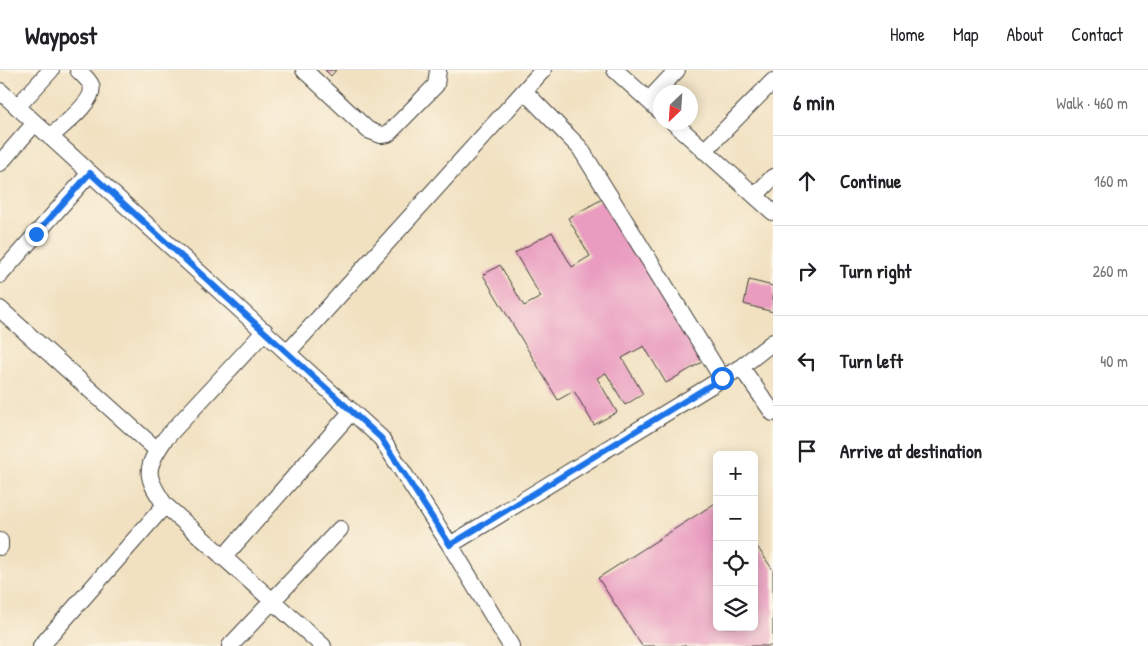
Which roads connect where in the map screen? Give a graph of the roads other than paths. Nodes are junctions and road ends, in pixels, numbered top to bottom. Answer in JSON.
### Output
{"nodes":[{"id":1,"x":51,"y":70,"type":"edge"},
{"id":2,"x":78,"y":70,"type":"edge"},
{"id":3,"x":304,"y":70,"type":"edge"},
{"id":4,"x":438,"y":70,"type":"edge"},
{"id":5,"x":543,"y":70,"type":"edge"},
{"id":6,"x":615,"y":70,"type":"edge"},
{"id":7,"x":677,"y":70,"type":"edge"},
{"id":8,"x":773,"y":81,"type":"edge"},
{"id":9,"x":668,"y":85,"type":"edge"},
{"id":10,"x":0,"y":91,"type":"edge"},
{"id":11,"x":524,"y":91,"type":"junction"},
{"id":12,"x":653,"y":104,"type":"edge"},
{"id":13,"x":17,"y":107,"type":"junction"},
{"id":14,"x":35,"y":123,"type":"junction"},
{"id":15,"x":682,"y":130,"type":"edge"},
{"id":16,"x":50,"y":137,"type":"junction"},
{"id":17,"x":704,"y":150,"type":"junction"},
{"id":18,"x":0,"y":163,"type":"edge"},
{"id":19,"x":90,"y":173,"type":"junction"},
{"id":20,"x":773,"y":177,"type":"edge"},
{"id":21,"x":755,"y":196,"type":"junction"},
{"id":22,"x":773,"y":212,"type":"edge"},
{"id":23,"x":0,"y":275,"type":"edge"},
{"id":24,"x":0,"y":309,"type":"edge"},
{"id":25,"x":265,"y":331,"type":"junction"},
{"id":26,"x":773,"y":342,"type":"edge"},
{"id":27,"x":288,"y":352,"type":"junction"},
{"id":28,"x":741,"y":366,"type":"junction"},
{"id":29,"x":722,"y":378,"type":"junction"},
{"id":30,"x":352,"y":411,"type":"junction"},
{"id":31,"x":773,"y":413,"type":"edge"},
{"id":32,"x":157,"y":450,"type":"junction"},
{"id":33,"x":165,"y":506,"type":"junction"},
{"id":34,"x":340,"y":530,"type":"dead end"},
{"id":35,"x":0,"y":541,"type":"edge"},
{"id":36,"x":450,"y":545,"type":"junction"},
{"id":37,"x":0,"y":547,"type":"edge"},
{"id":38,"x":223,"y":558,"type":"junction"},
{"id":39,"x":272,"y":601,"type":"junction"},
{"id":40,"x":41,"y":646,"type":"edge"},
{"id":41,"x":230,"y":646,"type":"edge"},
{"id":42,"x":323,"y":646,"type":"edge"},
{"id":43,"x":511,"y":646,"type":"edge"}],
"edges":[{"from":1,"to":13,"type":"street"},
{"from":2,"to":16,"type":"street"},
{"from":3,"to":4,"type":"street"},
{"from":5,"to":11,"type":"street"},
{"from":6,"to":12,"type":"street"},
{"from":7,"to":9,"type":"street"},
{"from":8,"to":17,"type":"street"},
{"from":10,"to":13,"type":"street"},
{"from":11,"to":27,"type":"street"},
{"from":11,"to":29,"type":"street"},
{"from":13,"to":14,"type":"street"},
{"from":14,"to":16,"type":"street"},
{"from":14,"to":18,"type":"street"},
{"from":15,"to":17,"type":"street"},
{"from":16,"to":19,"type":"street"},
{"from":17,"to":21,"type":"street"},
{"from":19,"to":23,"type":"street"},
{"from":19,"to":25,"type":"street"},
{"from":20,"to":21,"type":"street"},
{"from":21,"to":22,"type":"street"},
{"from":24,"to":32,"type":"street"},
{"from":25,"to":27,"type":"street"},
{"from":25,"to":32,"type":"street"},
{"from":26,"to":28,"type":"street"},
{"from":27,"to":30,"type":"street"},
{"from":28,"to":29,"type":"street"},
{"from":28,"to":31,"type":"street"},
{"from":29,"to":36,"type":"street"},
{"from":30,"to":36,"type":"street"},
{"from":30,"to":38,"type":"street"},
{"from":32,"to":33,"type":"street"},
{"from":33,"to":38,"type":"street"},
{"from":33,"to":40,"type":"street"},
{"from":34,"to":39,"type":"street"},
{"from":35,"to":37,"type":"street"},
{"from":36,"to":43,"type":"street"},
{"from":38,"to":39,"type":"street"},
{"from":39,"to":41,"type":"street"},
{"from":39,"to":42,"type":"street"}]}
